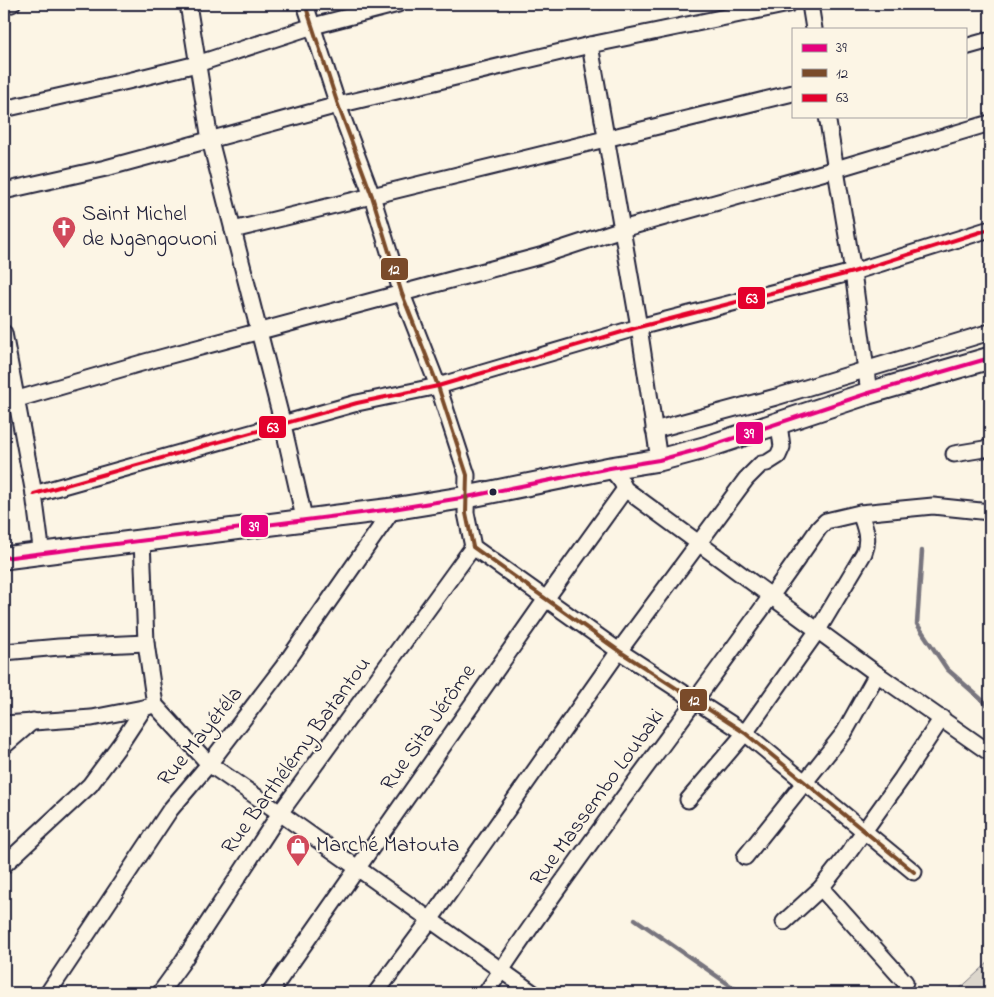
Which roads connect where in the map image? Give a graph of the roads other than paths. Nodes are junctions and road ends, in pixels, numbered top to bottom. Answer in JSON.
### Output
{"nodes":[{"id":1,"x":12,"y":4,"type":"edge"},
{"id":2,"x":188,"y":4,"type":"edge"},
{"id":3,"x":305,"y":4,"type":"edge"},
{"id":4,"x":398,"y":4,"type":"edge"},
{"id":5,"x":790,"y":4,"type":"edge"},
{"id":6,"x":810,"y":4,"type":"edge"},
{"id":7,"x":4,"y":5,"type":"edge"},
{"id":8,"x":313,"y":26,"type":"junction"},
{"id":9,"x":814,"y":28,"type":"edge"},
{"id":10,"x":990,"y":40,"type":"edge"},
{"id":11,"x":590,"y":45,"type":"junction"},
{"id":12,"x":966,"y":47,"type":"edge"},
{"id":13,"x":196,"y":64,"type":"junction"},
{"id":14,"x":792,"y":94,"type":"edge"},
{"id":15,"x":338,"y":105,"type":"junction"},
{"id":16,"x":4,"y":109,"type":"edge"},
{"id":17,"x":827,"y":118,"type":"edge"},
{"id":18,"x":990,"y":123,"type":"edge"},
{"id":19,"x":607,"y":139,"type":"junction"},
{"id":20,"x":210,"y":140,"type":"junction"},
{"id":21,"x":836,"y":169,"type":"junction"},
{"id":22,"x":4,"y":191,"type":"edge"},
{"id":23,"x":372,"y":196,"type":"junction"},
{"id":24,"x":622,"y":229,"type":"junction"},
{"id":25,"x":990,"y":229,"type":"edge"},
{"id":26,"x":233,"y":230,"type":"junction"},
{"id":27,"x":853,"y":272,"type":"junction"},
{"id":28,"x":402,"y":294,"type":"junction"},
{"id":29,"x":639,"y":327,"type":"junction"},
{"id":30,"x":258,"y":331,"type":"junction"},
{"id":31,"x":990,"y":332,"type":"edge"},
{"id":32,"x":4,"y":333,"type":"edge"},
{"id":33,"x":946,"y":344,"type":"junction"},
{"id":34,"x":990,"y":358,"type":"edge"},
{"id":35,"x":866,"y":369,"type":"junction"},
{"id":36,"x":950,"y":369,"type":"junction"},
{"id":37,"x":438,"y":386,"type":"junction"},
{"id":38,"x":869,"y":394,"type":"junction"},
{"id":39,"x":10,"y":402,"type":"edge"},
{"id":40,"x":779,"y":424,"type":"junction"},
{"id":41,"x":282,"y":425,"type":"junction"},
{"id":42,"x":654,"y":430,"type":"junction"},
{"id":43,"x":990,"y":448,"type":"edge"},
{"id":44,"x":954,"y":454,"type":"dead end"},
{"id":45,"x":659,"y":460,"type":"junction"},
{"id":46,"x":610,"y":468,"type":"junction"},
{"id":47,"x":625,"y":489,"type":"junction"},
{"id":48,"x":34,"y":494,"type":"junction"},
{"id":49,"x":467,"y":497,"type":"junction"},
{"id":50,"x":393,"y":509,"type":"junction"},
{"id":51,"x":990,"y":512,"type":"edge"},
{"id":52,"x":860,"y":513,"type":"junction"},
{"id":53,"x":305,"y":522,"type":"junction"},
{"id":54,"x":142,"y":540,"type":"junction"},
{"id":55,"x":699,"y":544,"type":"junction"},
{"id":56,"x":473,"y":547,"type":"junction"},
{"id":57,"x":42,"y":555,"type":"junction"},
{"id":58,"x":4,"y":558,"type":"edge"},
{"id":59,"x":771,"y":597,"type":"junction"},
{"id":60,"x":546,"y":599,"type":"junction"},
{"id":61,"x":818,"y":630,"type":"junction"},
{"id":62,"x":146,"y":644,"type":"junction"},
{"id":63,"x":619,"y":651,"type":"junction"},
{"id":64,"x":4,"y":652,"type":"edge"},
{"id":65,"x":877,"y":674,"type":"junction"},
{"id":66,"x":694,"y":701,"type":"junction"},
{"id":67,"x":149,"y":706,"type":"junction"},
{"id":68,"x":942,"y":718,"type":"junction"},
{"id":69,"x":33,"y":721,"type":"junction"},
{"id":70,"x":4,"y":724,"type":"edge"},
{"id":71,"x":745,"y":732,"type":"junction"},
{"id":72,"x":4,"y":746,"type":"edge"},
{"id":73,"x":990,"y":753,"type":"edge"},
{"id":74,"x":209,"y":764,"type":"junction"},
{"id":75,"x":805,"y":781,"type":"junction"},
{"id":76,"x":688,"y":800,"type":"dead end"},
{"id":77,"x":280,"y":813,"type":"junction"},
{"id":78,"x":864,"y":830,"type":"junction"},
{"id":79,"x":746,"y":857,"type":"dead end"},
{"id":80,"x":4,"y":865,"type":"edge"},
{"id":81,"x":357,"y":868,"type":"junction"},
{"id":82,"x":914,"y":872,"type":"dead end"},
{"id":83,"x":821,"y":888,"type":"junction"},
{"id":84,"x":430,"y":920,"type":"junction"},
{"id":85,"x":784,"y":922,"type":"dead end"},
{"id":86,"x":501,"y":971,"type":"junction"},
{"id":87,"x":905,"y":982,"type":"dead end"},
{"id":88,"x":48,"y":993,"type":"edge"},
{"id":89,"x":160,"y":993,"type":"edge"},
{"id":90,"x":270,"y":993,"type":"edge"},
{"id":91,"x":376,"y":993,"type":"edge"},
{"id":92,"x":486,"y":993,"type":"edge"},
{"id":93,"x":534,"y":993,"type":"edge"}],
"edges":[{"from":1,"to":7,"type":"street"},
{"from":2,"to":13,"type":"street"},
{"from":3,"to":8,"type":"street"},
{"from":4,"to":8,"type":"street"},
{"from":5,"to":11,"type":"street"},
{"from":6,"to":9,"type":"street"},
{"from":8,"to":13,"type":"street"},
{"from":8,"to":15,"type":"street"},
{"from":10,"to":12,"type":"street"},
{"from":11,"to":15,"type":"street"},
{"from":11,"to":19,"type":"street"},
{"from":13,"to":16,"type":"street"},
{"from":13,"to":20,"type":"street"},
{"from":14,"to":19,"type":"street"},
{"from":15,"to":20,"type":"street"},
{"from":15,"to":23,"type":"street"},
{"from":17,"to":21,"type":"street"},
{"from":18,"to":21,"type":"street"},
{"from":19,"to":23,"type":"street"},
{"from":19,"to":24,"type":"street"},
{"from":20,"to":22,"type":"street"},
{"from":20,"to":26,"type":"street"},
{"from":21,"to":24,"type":"street"},
{"from":21,"to":27,"type":"street"},
{"from":23,"to":26,"type":"street"},
{"from":23,"to":28,"type":"street"},
{"from":24,"to":28,"type":"street"},
{"from":24,"to":29,"type":"street"},
{"from":25,"to":27,"type":"street"},
{"from":26,"to":30,"type":"street"},
{"from":27,"to":29,"type":"street"},
{"from":27,"to":35,"type":"street"},
{"from":28,"to":30,"type":"street"},
{"from":28,"to":37,"type":"street"},
{"from":29,"to":37,"type":"street"},
{"from":29,"to":42,"type":"street"},
{"from":30,"to":39,"type":"street"},
{"from":30,"to":41,"type":"street"},
{"from":31,"to":33,"type":"street"},
{"from":32,"to":39,"type":"street"},
{"from":33,"to":35,"type":"street"},
{"from":33,"to":36,"type":"street"},
{"from":34,"to":36,"type":"street"},
{"from":35,"to":38,"type":"street"},
{"from":35,"to":42,"type":"street"},
{"from":36,"to":38,"type":"street"},
{"from":37,"to":41,"type":"street"},
{"from":37,"to":49,"type":"street"},
{"from":38,"to":40,"type":"street"},
{"from":39,"to":48,"type":"street"},
{"from":40,"to":45,"type":"street"},
{"from":40,"to":55,"type":"street"},
{"from":41,"to":48,"type":"street"},
{"from":41,"to":53,"type":"street"},
{"from":42,"to":45,"type":"street"},
{"from":43,"to":44,"type":"street"},
{"from":45,"to":46,"type":"street"},
{"from":46,"to":47,"type":"street"},
{"from":46,"to":49,"type":"street"},
{"from":47,"to":55,"type":"street"},
{"from":47,"to":60,"type":"street","name":"Rue Sita Jérôme"},
{"from":48,"to":57,"type":"street"},
{"from":49,"to":50,"type":"street"},
{"from":49,"to":56,"type":"street"},
{"from":50,"to":53,"type":"street"},
{"from":50,"to":74,"type":"street","name":"Rue Mayétéla"},
{"from":51,"to":52,"type":"street","name":"Rue Massembo Loubaki"},
{"from":52,"to":59,"type":"street","name":"Rue Massembo Loubaki"},
{"from":52,"to":61,"type":"street"},
{"from":53,"to":54,"type":"street"},
{"from":54,"to":57,"type":"street"},
{"from":54,"to":62,"type":"street"},
{"from":55,"to":59,"type":"street"},
{"from":55,"to":63,"type":"street"},
{"from":56,"to":60,"type":"street"},
{"from":56,"to":77,"type":"street","name":"Rue Barthélémy Batantou"},
{"from":57,"to":58,"type":"street"},
{"from":59,"to":61,"type":"street"},
{"from":59,"to":66,"type":"street","name":"Rue Massembo Loubaki"},
{"from":60,"to":63,"type":"street"},
{"from":60,"to":81,"type":"street","name":"Rue Sita Jérôme"},
{"from":61,"to":65,"type":"street"},
{"from":61,"to":71,"type":"street"},
{"from":62,"to":64,"type":"street"},
{"from":62,"to":67,"type":"street"},
{"from":63,"to":66,"type":"street"},
{"from":63,"to":84,"type":"street"},
{"from":65,"to":68,"type":"street"},
{"from":65,"to":75,"type":"street"},
{"from":66,"to":71,"type":"street"},
{"from":66,"to":86,"type":"street","name":"Rue Massembo Loubaki"},
{"from":67,"to":69,"type":"street"},
{"from":67,"to":74,"type":"street"},
{"from":67,"to":80,"type":"street"},
{"from":68,"to":73,"type":"street"},
{"from":68,"to":78,"type":"street"},
{"from":69,"to":70,"type":"street"},
{"from":69,"to":72,"type":"street"},
{"from":71,"to":75,"type":"street"},
{"from":71,"to":76,"type":"street"},
{"from":74,"to":77,"type":"street"},
{"from":74,"to":88,"type":"street","name":"Rue Mayétéla"},
{"from":75,"to":78,"type":"street"},
{"from":75,"to":79,"type":"street"},
{"from":77,"to":81,"type":"street"},
{"from":77,"to":89,"type":"street","name":"Rue Barthélémy Batantou"},
{"from":78,"to":82,"type":"street"},
{"from":78,"to":83,"type":"street"},
{"from":81,"to":84,"type":"street"},
{"from":81,"to":90,"type":"street","name":"Rue Sita Jérôme"},
{"from":83,"to":85,"type":"street"},
{"from":83,"to":87,"type":"street"},
{"from":84,"to":86,"type":"street"},
{"from":84,"to":91,"type":"street"},
{"from":86,"to":92,"type":"street","name":"Rue Massembo Loubaki"},
{"from":86,"to":93,"type":"street"}]}
